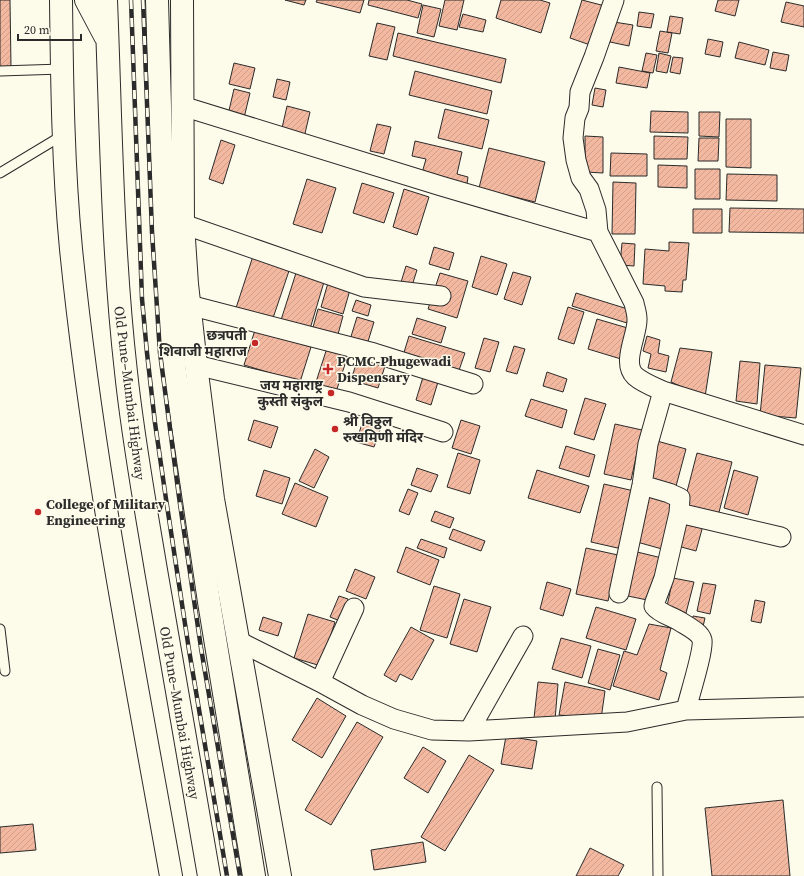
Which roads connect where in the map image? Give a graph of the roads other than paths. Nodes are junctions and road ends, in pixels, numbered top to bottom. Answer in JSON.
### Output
{"nodes":[{"id":1,"x":61,"y":0,"type":"edge"},
{"id":2,"x":86,"y":0,"type":"edge"},
{"id":3,"x":106,"y":0,"type":"edge"},
{"id":4,"x":157,"y":0,"type":"edge"},
{"id":5,"x":182,"y":0,"type":"edge"},
{"id":6,"x":614,"y":0,"type":"edge"},
{"id":7,"x":108,"y":40,"type":"junction"},
{"id":8,"x":62,"y":69,"type":"junction"},
{"id":9,"x":0,"y":72,"type":"edge"},
{"id":10,"x":182,"y":106,"type":"junction"},
{"id":11,"x":64,"y":135,"type":"junction"},
{"id":12,"x":0,"y":173,"type":"edge"},
{"id":13,"x":183,"y":224,"type":"junction"},
{"id":14,"x":598,"y":232,"type":"junction"},
{"id":15,"x":441,"y":296,"type":"dead end"},
{"id":16,"x":189,"y":305,"type":"junction"},
{"id":17,"x":196,"y":365,"type":"junction"},
{"id":18,"x":473,"y":384,"type":"dead end"},
{"id":19,"x":663,"y":391,"type":"junction"},
{"id":20,"x":443,"y":432,"type":"dead end"},
{"id":21,"x":804,"y":435,"type":"edge"},
{"id":22,"x":642,"y":484,"type":"junction"},
{"id":23,"x":679,"y":513,"type":"junction"},
{"id":24,"x":781,"y":538,"type":"dead end"},
{"id":25,"x":619,"y":593,"type":"dead end"},
{"id":26,"x":354,"y":608,"type":"dead end"},
{"id":27,"x":0,"y":629,"type":"edge"},
{"id":28,"x":523,"y":636,"type":"dead end"},
{"id":29,"x":238,"y":641,"type":"junction"},
{"id":30,"x":5,"y":671,"type":"dead end"},
{"id":31,"x":320,"y":682,"type":"junction"},
{"id":32,"x":804,"y":707,"type":"edge"},
{"id":33,"x":686,"y":710,"type":"junction"},
{"id":34,"x":469,"y":731,"type":"junction"},
{"id":35,"x":656,"y":787,"type":"dead end"},
{"id":36,"x":171,"y":876,"type":"edge"},
{"id":37,"x":209,"y":876,"type":"edge"},
{"id":38,"x":254,"y":876,"type":"edge"},
{"id":39,"x":280,"y":876,"type":"edge"},
{"id":40,"x":658,"y":876,"type":"edge"}],
"edges":[{"from":1,"to":8,"type":"main road"},
{"from":2,"to":7,"type":"main road"},
{"from":3,"to":7,"type":"main road","name":"Old Pune–Mumbai Highway"},
{"from":4,"to":38,"type":"main road"},
{"from":5,"to":10,"type":"main road"},
{"from":6,"to":14,"type":"street"},
{"from":7,"to":37,"type":"main road","name":"Old Pune–Mumbai Highway"},
{"from":8,"to":9,"type":"lane"},
{"from":8,"to":11,"type":"main road"},
{"from":10,"to":13,"type":"main road"},
{"from":10,"to":14,"type":"street"},
{"from":11,"to":12,"type":"lane"},
{"from":11,"to":36,"type":"main road"},
{"from":13,"to":15,"type":"street"},
{"from":13,"to":16,"type":"main road"},
{"from":14,"to":19,"type":"street"},
{"from":16,"to":17,"type":"main road"},
{"from":16,"to":18,"type":"street"},
{"from":17,"to":20,"type":"street"},
{"from":17,"to":29,"type":"main road"},
{"from":19,"to":21,"type":"street"},
{"from":19,"to":22,"type":"street"},
{"from":22,"to":23,"type":"street"},
{"from":22,"to":25,"type":"street"},
{"from":23,"to":24,"type":"street"},
{"from":23,"to":33,"type":"street"},
{"from":26,"to":31,"type":"street"},
{"from":27,"to":30,"type":"lane"},
{"from":28,"to":34,"type":"street"},
{"from":29,"to":31,"type":"street"},
{"from":29,"to":39,"type":"main road"},
{"from":31,"to":34,"type":"street"},
{"from":32,"to":33,"type":"street"},
{"from":33,"to":34,"type":"street"},
{"from":35,"to":40,"type":"lane"}]}
